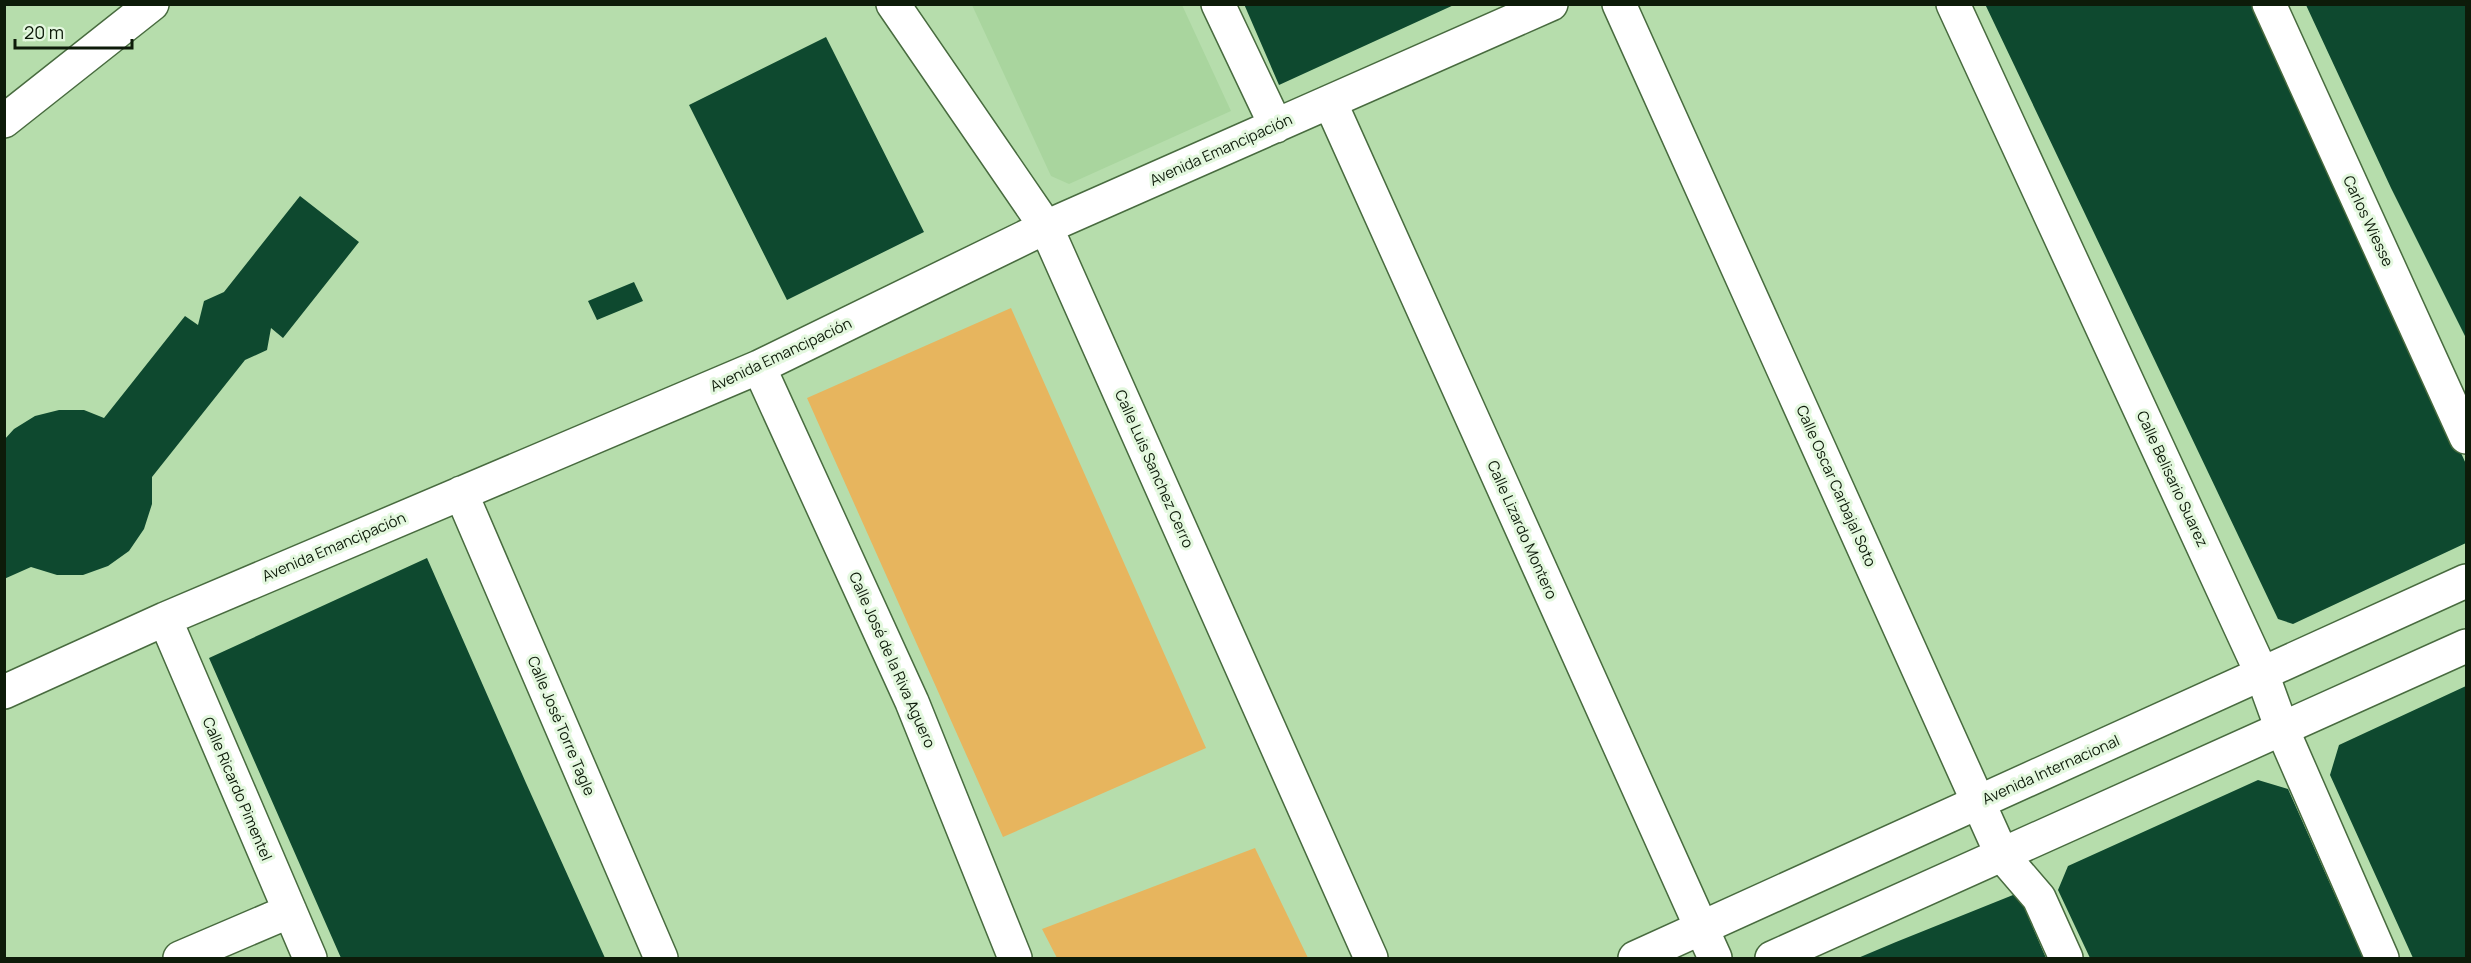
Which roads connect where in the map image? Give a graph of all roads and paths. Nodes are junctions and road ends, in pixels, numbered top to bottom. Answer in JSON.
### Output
{"nodes":[{"id":1,"x":152,"y":4,"type":"edge"},
{"id":2,"x":893,"y":4,"type":"edge"},
{"id":3,"x":1218,"y":4,"type":"edge"},
{"id":4,"x":1551,"y":4,"type":"edge"},
{"id":5,"x":1619,"y":4,"type":"edge"},
{"id":6,"x":1953,"y":4,"type":"edge"},
{"id":7,"x":2270,"y":4,"type":"edge"},
{"id":8,"x":1330,"y":102,"type":"junction"},
{"id":9,"x":4,"y":121,"type":"edge"},
{"id":10,"x":1276,"y":126,"type":"junction"},
{"id":11,"x":1046,"y":227,"type":"junction"},
{"id":12,"x":759,"y":367,"type":"junction"},
{"id":13,"x":2466,"y":437,"type":"edge"},
{"id":14,"x":461,"y":493,"type":"junction"},
{"id":15,"x":2466,"y":581,"type":"edge"},
{"id":16,"x":165,"y":619,"type":"junction"},
{"id":17,"x":2466,"y":646,"type":"edge"},
{"id":18,"x":2262,"y":674,"type":"junction"},
{"id":19,"x":4,"y":692,"type":"edge"},
{"id":20,"x":2282,"y":729,"type":"junction"},
{"id":21,"x":1979,"y":803,"type":"junction"},
{"id":22,"x":2002,"y":855,"type":"junction"},
{"id":23,"x":290,"y":911,"type":"junction"},
{"id":24,"x":1701,"y":929,"type":"junction"},
{"id":25,"x":180,"y":958,"type":"edge"},
{"id":26,"x":310,"y":958,"type":"edge"},
{"id":27,"x":661,"y":958,"type":"edge"},
{"id":28,"x":1014,"y":958,"type":"edge"},
{"id":29,"x":1371,"y":958,"type":"edge"},
{"id":30,"x":1635,"y":958,"type":"edge"},
{"id":31,"x":1715,"y":958,"type":"edge"},
{"id":32,"x":1772,"y":958,"type":"edge"},
{"id":33,"x":2066,"y":958,"type":"edge"},
{"id":34,"x":2382,"y":958,"type":"edge"}],
"edges":[{"from":1,"to":9,"type":"street"},
{"from":2,"to":11,"type":"street","name":"Calle Luis Sanchez Cerro"},
{"from":3,"to":10,"type":"street"},
{"from":4,"to":8,"type":"street","name":"Avenida Emancipación"},
{"from":5,"to":21,"type":"street","name":"Calle Oscar Carbajal Soto"},
{"from":6,"to":18,"type":"street","name":"Calle Belisario Suarez"},
{"from":7,"to":13,"type":"street","name":"Carlos Wiesse"},
{"from":8,"to":10,"type":"street","name":"Avenida Emancipación"},
{"from":8,"to":24,"type":"street","name":"Calle Lizardo Montero"},
{"from":10,"to":11,"type":"street","name":"Avenida Emancipación"},
{"from":11,"to":12,"type":"street","name":"Avenida Emancipación"},
{"from":11,"to":29,"type":"street","name":"Calle Luis Sanchez Cerro"},
{"from":12,"to":14,"type":"street","name":"Avenida Emancipación"},
{"from":12,"to":28,"type":"street","name":"Calle José de la Riva Aguero"},
{"from":14,"to":16,"type":"street","name":"Avenida Emancipación"},
{"from":14,"to":27,"type":"street","name":"Calle José Torre Tagle"},
{"from":15,"to":18,"type":"street","name":"Avenida Internacional"},
{"from":16,"to":19,"type":"street","name":"Avenida Emancipación"},
{"from":16,"to":23,"type":"street","name":"Calle Ricardo Pimentel"},
{"from":17,"to":20,"type":"street"},
{"from":18,"to":20,"type":"street","name":"Calle Belisario Suarez"},
{"from":18,"to":21,"type":"street","name":"Avenida Internacional"},
{"from":20,"to":22,"type":"street"},
{"from":20,"to":34,"type":"street","name":"Calle Belisario Suarez"},
{"from":21,"to":22,"type":"street","name":"Calle Oscar Carbajal Soto"},
{"from":21,"to":24,"type":"street","name":"Avenida Internacional"},
{"from":22,"to":32,"type":"street"},
{"from":22,"to":33,"type":"street","name":"Calle Oscar Carbajal Soto"},
{"from":23,"to":25,"type":"street"},
{"from":23,"to":26,"type":"street","name":"Calle Ricardo Pimentel"},
{"from":24,"to":30,"type":"street","name":"Avenida Internacional"},
{"from":24,"to":31,"type":"street","name":"Calle Lizardo Montero"}]}
